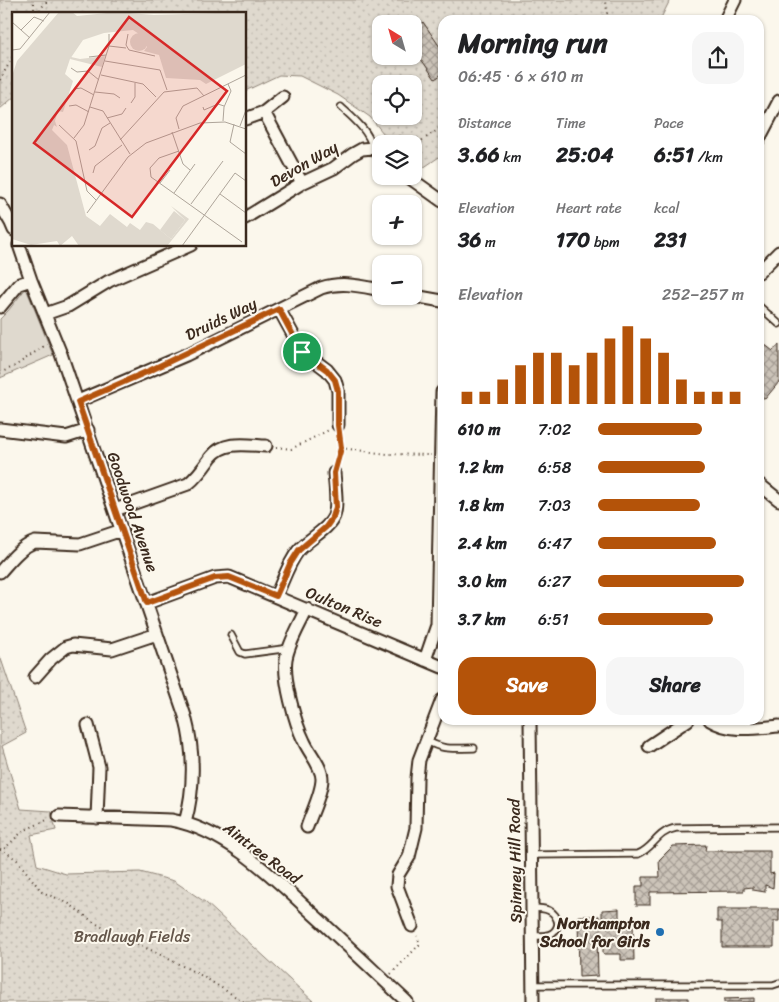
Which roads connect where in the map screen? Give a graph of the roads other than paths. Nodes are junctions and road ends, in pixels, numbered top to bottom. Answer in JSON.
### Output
{"nodes":[{"id":1,"x":735,"y":0,"type":"edge"},
{"id":2,"x":728,"y":15,"type":"edge"},
{"id":3,"x":283,"y":97,"type":"dead end"},
{"id":4,"x":779,"y":101,"type":"edge"},
{"id":5,"x":341,"y":107,"type":"dead end"},
{"id":6,"x":264,"y":112,"type":"junction"},
{"id":7,"x":246,"y":119,"type":"edge"},
{"id":8,"x":764,"y":130,"type":"edge"},
{"id":9,"x":372,"y":143,"type":"edge"},
{"id":10,"x":372,"y":151,"type":"edge"},
{"id":11,"x":302,"y":183,"type":"junction"},
{"id":12,"x":420,"y":185,"type":"edge"},
{"id":13,"x":438,"y":198,"type":"edge"},
{"id":14,"x":0,"y":204,"type":"edge"},
{"id":15,"x":246,"y":217,"type":"edge"},
{"id":16,"x":12,"y":223,"type":"edge"},
{"id":17,"x":19,"y":246,"type":"edge"},
{"id":18,"x":188,"y":246,"type":"edge"},
{"id":19,"x":779,"y":252,"type":"edge"},
{"id":20,"x":764,"y":267,"type":"edge"},
{"id":21,"x":31,"y":280,"type":"junction"},
{"id":22,"x":372,"y":288,"type":"edge"},
{"id":23,"x":422,"y":297,"type":"edge"},
{"id":24,"x":438,"y":300,"type":"edge"},
{"id":25,"x":0,"y":307,"type":"edge"},
{"id":26,"x":279,"y":309,"type":"junction"},
{"id":27,"x":764,"y":310,"type":"edge"},
{"id":28,"x":45,"y":314,"type":"junction"},
{"id":29,"x":779,"y":324,"type":"edge"},
{"id":30,"x":78,"y":402,"type":"junction"},
{"id":31,"x":338,"y":425,"type":"road end"},
{"id":32,"x":0,"y":430,"type":"edge"},
{"id":33,"x":88,"y":430,"type":"junction"},
{"id":34,"x":266,"y":446,"type":"road end"},
{"id":35,"x":334,"y":473,"type":"road end"},
{"id":36,"x":764,"y":491,"type":"edge"},
{"id":37,"x":779,"y":500,"type":"edge"},
{"id":38,"x":115,"y":510,"type":"junction"},
{"id":39,"x":122,"y":530,"type":"junction"},
{"id":40,"x":0,"y":572,"type":"edge"},
{"id":41,"x":438,"y":582,"type":"edge"},
{"id":42,"x":276,"y":596,"type":"junction"},
{"id":43,"x":147,"y":603,"type":"junction"},
{"id":44,"x":307,"y":609,"type":"junction"},
{"id":45,"x":157,"y":634,"type":"junction"},
{"id":46,"x":231,"y":635,"type":"dead end"},
{"id":47,"x":290,"y":648,"type":"junction"},
{"id":48,"x":424,"y":660,"type":"junction"},
{"id":49,"x":438,"y":665,"type":"edge"},
{"id":50,"x":35,"y":677,"type":"dead end"},
{"id":51,"x":438,"y":709,"type":"edge"},
{"id":52,"x":88,"y":725,"type":"dead end"},
{"id":53,"x":530,"y":725,"type":"edge"},
{"id":54,"x":680,"y":725,"type":"edge"},
{"id":55,"x":720,"y":725,"type":"edge"},
{"id":56,"x":779,"y":726,"type":"edge"},
{"id":57,"x":425,"y":740,"type":"junction"},
{"id":58,"x":649,"y":746,"type":"dead end"},
{"id":59,"x":474,"y":748,"type":"dead end"},
{"id":60,"x":59,"y":816,"type":"road end"},
{"id":61,"x":97,"y":818,"type":"junction"},
{"id":62,"x":186,"y":823,"type":"junction"},
{"id":63,"x":306,"y":827,"type":"dead end"},
{"id":64,"x":779,"y":827,"type":"edge"},
{"id":65,"x":530,"y":854,"type":"junction"},
{"id":66,"x":532,"y":908,"type":"junction"},
{"id":67,"x":412,"y":926,"type":"road end"},
{"id":68,"x":532,"y":936,"type":"junction"},
{"id":69,"x":779,"y":983,"type":"edge"},
{"id":70,"x":533,"y":986,"type":"junction"},
{"id":71,"x":407,"y":1002,"type":"edge"},
{"id":72,"x":533,"y":1002,"type":"edge"}],
"edges":[{"from":1,"to":2,"type":"street"},
{"from":3,"to":6,"type":"street"},
{"from":4,"to":8,"type":"street"},
{"from":5,"to":9,"type":"lane"},
{"from":6,"to":7,"type":"street"},
{"from":6,"to":11,"type":"street"},
{"from":10,"to":11,"type":"street","name":"Devon Way"},
{"from":11,"to":15,"type":"street","name":"Devon Way"},
{"from":12,"to":13,"type":"street"},
{"from":14,"to":16,"type":"street"},
{"from":17,"to":21,"type":"street","name":"Goodwood Avenue"},
{"from":18,"to":28,"type":"street"},
{"from":19,"to":20,"type":"street"},
{"from":21,"to":25,"type":"street"},
{"from":21,"to":28,"type":"street","name":"Goodwood Avenue"},
{"from":22,"to":26,"type":"street","name":"Druids Way"},
{"from":23,"to":24,"type":"street"},
{"from":26,"to":30,"type":"street","name":"Druids Way"},
{"from":26,"to":31,"type":"street"},
{"from":27,"to":29,"type":"lane"},
{"from":28,"to":30,"type":"street","name":"Goodwood Avenue"},
{"from":30,"to":33,"type":"street","name":"Goodwood Avenue"},
{"from":32,"to":33,"type":"street"},
{"from":33,"to":38,"type":"street","name":"Goodwood Avenue"},
{"from":34,"to":38,"type":"street"},
{"from":35,"to":42,"type":"street"},
{"from":36,"to":37,"type":"street"},
{"from":38,"to":39,"type":"street","name":"Goodwood Avenue"},
{"from":39,"to":40,"type":"street"},
{"from":39,"to":43,"type":"street","name":"Goodwood Avenue"},
{"from":41,"to":48,"type":"street"},
{"from":42,"to":43,"type":"street","name":"Oulton Rise"},
{"from":42,"to":44,"type":"street","name":"Oulton Rise"},
{"from":43,"to":45,"type":"street","name":"Goodwood Avenue"},
{"from":44,"to":47,"type":"street"},
{"from":44,"to":48,"type":"street","name":"Oulton Rise"},
{"from":45,"to":50,"type":"street"},
{"from":45,"to":62,"type":"street","name":"Goodwood Avenue"},
{"from":46,"to":47,"type":"lane"},
{"from":47,"to":63,"type":"street"},
{"from":48,"to":49,"type":"street","name":"Oulton Rise"},
{"from":51,"to":57,"type":"street"},
{"from":52,"to":61,"type":"street"},
{"from":53,"to":65,"type":"street","name":"Spinney Hill Road"},
{"from":54,"to":58,"type":"street"},
{"from":55,"to":56,"type":"street"},
{"from":57,"to":59,"type":"lane"},
{"from":57,"to":67,"type":"street"},
{"from":60,"to":61,"type":"street","name":"Aintree Road"},
{"from":61,"to":62,"type":"street","name":"Aintree Road"},
{"from":62,"to":71,"type":"street","name":"Aintree Road"},
{"from":64,"to":65,"type":"lane"},
{"from":65,"to":66,"type":"street","name":"Spinney Hill Road"},
{"from":66,"to":68,"type":"street","name":"Spinney Hill Road"},
{"from":66,"to":68,"type":"lane"},
{"from":68,"to":70,"type":"street","name":"Spinney Hill Road"},
{"from":69,"to":70,"type":"lane"},
{"from":70,"to":72,"type":"street","name":"Spinney Hill Road"}]}
